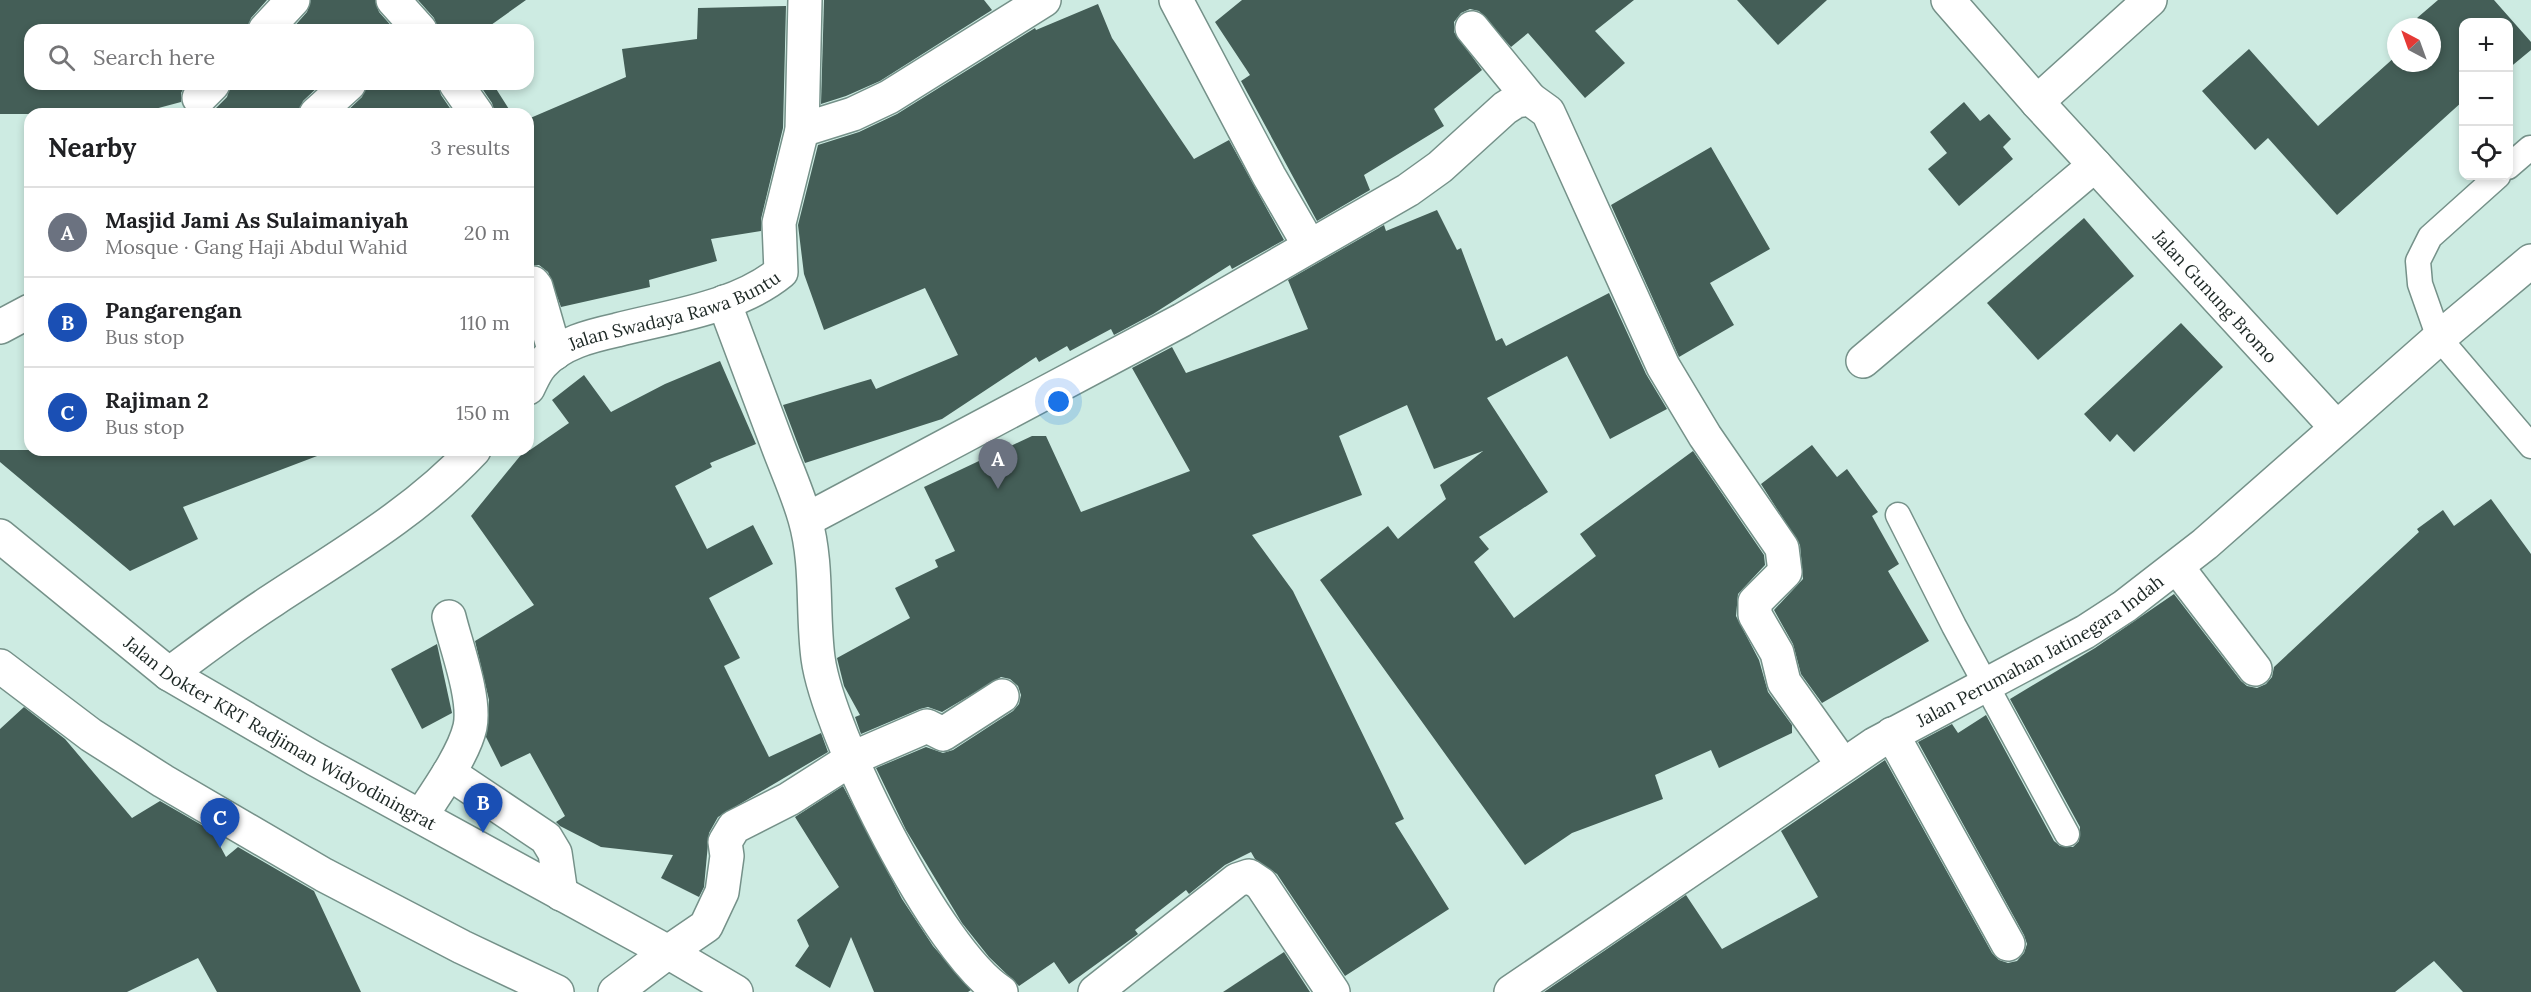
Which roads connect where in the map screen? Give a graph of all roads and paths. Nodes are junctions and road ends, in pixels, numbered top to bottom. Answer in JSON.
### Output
{"nodes":[{"id":1,"x":293,"y":0,"type":"edge"},
{"id":2,"x":393,"y":0,"type":"edge"},
{"id":3,"x":805,"y":0,"type":"edge"},
{"id":4,"x":1044,"y":0,"type":"edge"},
{"id":5,"x":1176,"y":0,"type":"edge"},
{"id":6,"x":1948,"y":0,"type":"edge"},
{"id":7,"x":2150,"y":0,"type":"edge"},
{"id":8,"x":1007,"y":10,"type":"edge"},
{"id":9,"x":271,"y":24,"type":"edge"},
{"id":10,"x":413,"y":24,"type":"edge"},
{"id":11,"x":1472,"y":28,"type":"dead end"},
{"id":12,"x":342,"y":90,"type":"edge"},
{"id":13,"x":460,"y":90,"type":"edge"},
{"id":14,"x":1530,"y":99,"type":"junction"},
{"id":15,"x":2037,"y":102,"type":"junction"},
{"id":16,"x":323,"y":108,"type":"edge"},
{"id":17,"x":473,"y":108,"type":"edge"},
{"id":18,"x":802,"y":130,"type":"junction"},
{"id":19,"x":2530,"y":148,"type":"edge"},
{"id":20,"x":2513,"y":162,"type":"edge"},
{"id":21,"x":2095,"y":165,"type":"junction"},
{"id":22,"x":2494,"y":180,"type":"edge"},
{"id":23,"x":1309,"y":245,"type":"junction"},
{"id":24,"x":2531,"y":261,"type":"edge"},
{"id":25,"x":534,"y":284,"type":"edge"},
{"id":26,"x":724,"y":302,"type":"junction"},
{"id":27,"x":24,"y":314,"type":"edge"},
{"id":28,"x":0,"y":327,"type":"edge"},
{"id":29,"x":2439,"y":338,"type":"junction"},
{"id":30,"x":555,"y":353,"type":"junction"},
{"id":31,"x":1863,"y":361,"type":"dead end"},
{"id":32,"x":534,"y":377,"type":"edge"},
{"id":33,"x":2336,"y":427,"type":"junction"},
{"id":34,"x":2531,"y":446,"type":"edge"},
{"id":35,"x":467,"y":456,"type":"edge"},
{"id":36,"x":1898,"y":515,"type":"dead end"},
{"id":37,"x":806,"y":520,"type":"junction"},
{"id":38,"x":0,"y":536,"type":"edge"},
{"id":39,"x":2176,"y":567,"type":"junction"},
{"id":40,"x":449,"y":617,"type":"dead end"},
{"id":41,"x":0,"y":666,"type":"edge"},
{"id":42,"x":2255,"y":669,"type":"dead end"},
{"id":43,"x":169,"y":674,"type":"junction"},
{"id":44,"x":1987,"y":683,"type":"junction"},
{"id":45,"x":1002,"y":696,"type":"dead end"},
{"id":46,"x":1893,"y":734,"type":"junction"},
{"id":47,"x":853,"y":759,"type":"junction"},
{"id":48,"x":1843,"y":765,"type":"junction"},
{"id":49,"x":449,"y":773,"type":"junction"},
{"id":50,"x":421,"y":816,"type":"junction"},
{"id":51,"x":2067,"y":834,"type":"dead end"},
{"id":52,"x":561,"y":894,"type":"junction"},
{"id":53,"x":2008,"y":944,"type":"dead end"},
{"id":54,"x":668,"y":952,"type":"junction"},
{"id":55,"x":557,"y":992,"type":"edge"},
{"id":56,"x":615,"y":992,"type":"edge"},
{"id":57,"x":736,"y":992,"type":"edge"},
{"id":58,"x":1001,"y":992,"type":"edge"},
{"id":59,"x":1095,"y":992,"type":"edge"},
{"id":60,"x":1333,"y":992,"type":"edge"},
{"id":61,"x":1511,"y":992,"type":"edge"}],
"edges":[{"from":1,"to":9,"type":"street"},
{"from":2,"to":10,"type":"street"},
{"from":3,"to":18,"type":"street","name":"Jalan Swadaya Rawa Buntu"},
{"from":4,"to":8,"type":"street"},
{"from":5,"to":23,"type":"street"},
{"from":6,"to":15,"type":"street","name":"Jalan Gunung Bromo"},
{"from":7,"to":15,"type":"street"},
{"from":8,"to":18,"type":"street"},
{"from":11,"to":14,"type":"street"},
{"from":12,"to":16,"type":"street"},
{"from":13,"to":17,"type":"street"},
{"from":14,"to":23,"type":"street"},
{"from":14,"to":48,"type":"street"},
{"from":15,"to":21,"type":"street","name":"Jalan Gunung Bromo"},
{"from":18,"to":26,"type":"street","name":"Jalan Swadaya Rawa Buntu"},
{"from":19,"to":20,"type":"lane"},
{"from":21,"to":31,"type":"street"},
{"from":21,"to":33,"type":"street","name":"Jalan Gunung Bromo"},
{"from":22,"to":29,"type":"lane"},
{"from":23,"to":37,"type":"street"},
{"from":24,"to":29,"type":"street","name":"Jalan Perumahan Jatinegara Indah"},
{"from":25,"to":30,"type":"street"},
{"from":26,"to":30,"type":"street","name":"Jalan Swadaya Rawa Buntu"},
{"from":26,"to":37,"type":"street"},
{"from":27,"to":28,"type":"street"},
{"from":29,"to":33,"type":"street","name":"Jalan Perumahan Jatinegara Indah"},
{"from":29,"to":34,"type":"lane"},
{"from":30,"to":32,"type":"street","name":"Jalan Swadaya Rawa Buntu"},
{"from":33,"to":39,"type":"street","name":"Jalan Perumahan Jatinegara Indah"},
{"from":35,"to":43,"type":"street"},
{"from":36,"to":44,"type":"lane"},
{"from":37,"to":47,"type":"street"},
{"from":38,"to":43,"type":"street","name":"Jalan Dokter KRT Radjiman Widyodiningrat"},
{"from":39,"to":42,"type":"street"},
{"from":39,"to":44,"type":"street","name":"Jalan Perumahan Jatinegara Indah"},
{"from":40,"to":49,"type":"street"},
{"from":41,"to":55,"type":"street"},
{"from":43,"to":50,"type":"street","name":"Jalan Dokter KRT Radjiman Widyodiningrat"},
{"from":44,"to":46,"type":"street","name":"Jalan Perumahan Jatinegara Indah"},
{"from":44,"to":51,"type":"lane"},
{"from":45,"to":47,"type":"street"},
{"from":46,"to":48,"type":"street","name":"Jalan Perumahan Jatinegara Indah"},
{"from":46,"to":53,"type":"street"},
{"from":47,"to":54,"type":"street"},
{"from":47,"to":58,"type":"street"},
{"from":48,"to":61,"type":"street","name":"Jalan Perumahan Jatinegara Indah"},
{"from":49,"to":50,"type":"street"},
{"from":49,"to":52,"type":"street"},
{"from":50,"to":52,"type":"street","name":"Jalan Dokter KRT Radjiman Widyodiningrat"},
{"from":52,"to":54,"type":"street","name":"Jalan Dokter KRT Radjiman Widyodiningrat"},
{"from":54,"to":56,"type":"street"},
{"from":54,"to":57,"type":"street","name":"Jalan Dokter KRT Radjiman Widyodiningrat"},
{"from":59,"to":60,"type":"street"}]}
